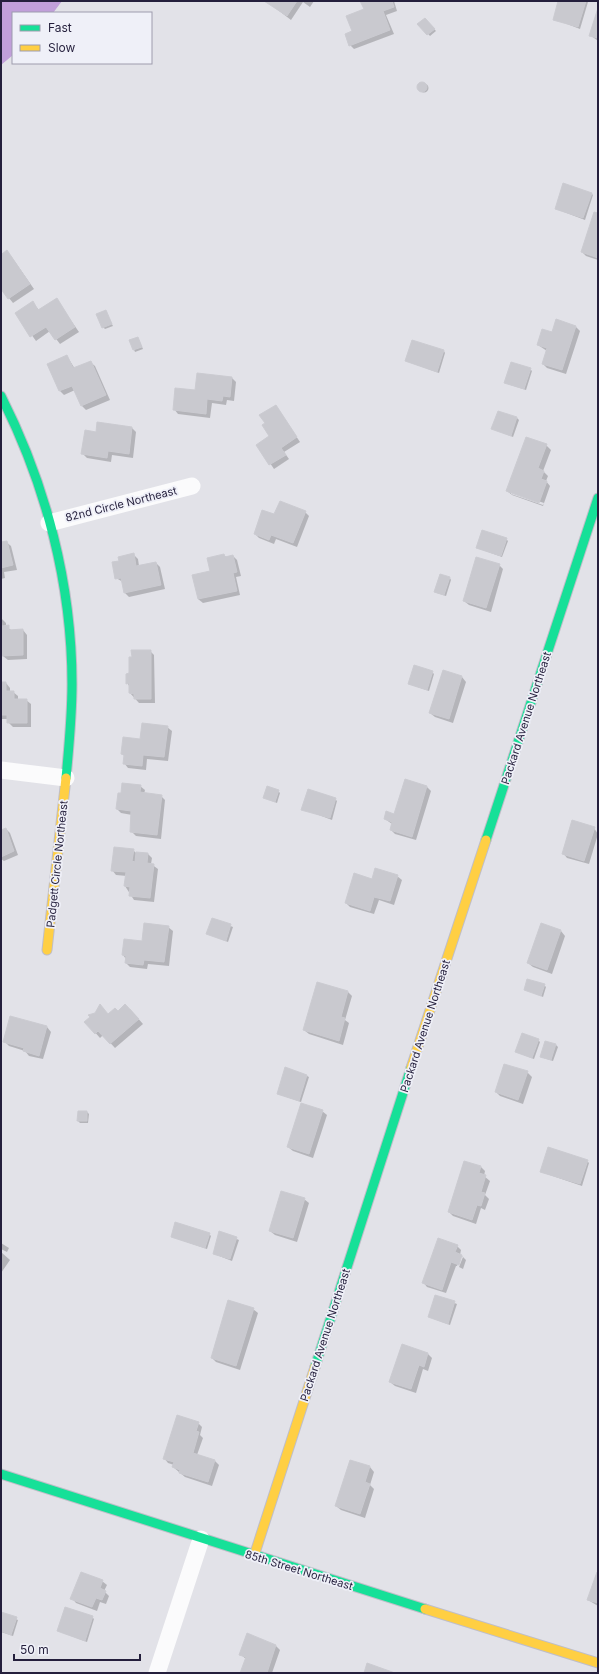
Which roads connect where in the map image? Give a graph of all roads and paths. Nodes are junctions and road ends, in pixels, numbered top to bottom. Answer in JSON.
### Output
{"nodes":[{"id":1,"x":1,"y":396,"type":"edge"},
{"id":2,"x":192,"y":486,"type":"dead end"},
{"id":3,"x":598,"y":498,"type":"edge"},
{"id":4,"x":49,"y":522,"type":"junction"},
{"id":5,"x":1,"y":770,"type":"edge"},
{"id":6,"x":66,"y":778,"type":"junction"},
{"id":7,"x":47,"y":950,"type":"dead end"},
{"id":8,"x":1,"y":1474,"type":"edge"},
{"id":9,"x":201,"y":1539,"type":"junction"},
{"id":10,"x":254,"y":1556,"type":"junction"},
{"id":11,"x":598,"y":1663,"type":"edge"},
{"id":12,"x":157,"y":1673,"type":"edge"}],
"edges":[{"from":1,"to":4,"type":"street","name":"Padgett Circle Northeast"},
{"from":2,"to":4,"type":"street","name":"82nd Circle Northeast"},
{"from":3,"to":10,"type":"street","name":"Packard Avenue Northeast"},
{"from":4,"to":6,"type":"street","name":"Padgett Circle Northeast"},
{"from":5,"to":6,"type":"street"},
{"from":6,"to":7,"type":"street","name":"Padgett Circle Northeast"},
{"from":8,"to":9,"type":"street","name":"85th Street Northeast"},
{"from":9,"to":10,"type":"street","name":"85th Street Northeast"},
{"from":9,"to":12,"type":"street"},
{"from":10,"to":11,"type":"street","name":"85th Street Northeast"}]}
